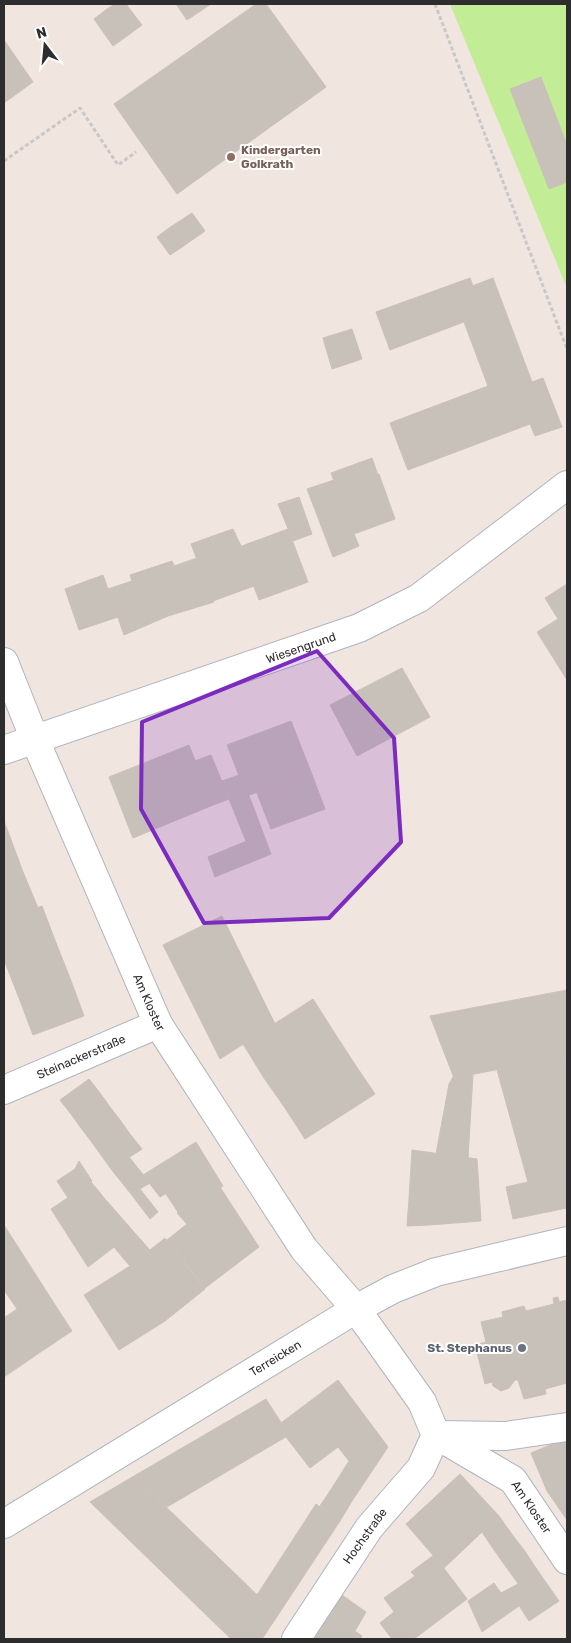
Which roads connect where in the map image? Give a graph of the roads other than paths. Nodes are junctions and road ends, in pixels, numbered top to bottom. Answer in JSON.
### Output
{"nodes":[{"id":1,"x":567,"y":485,"type":"edge"},
{"id":2,"x":4,"y":662,"type":"edge"},
{"id":3,"x":35,"y":740,"type":"junction"},
{"id":4,"x":4,"y":750,"type":"edge"},
{"id":5,"x":158,"y":1024,"type":"junction"},
{"id":6,"x":4,"y":1090,"type":"edge"},
{"id":7,"x":567,"y":1241,"type":"edge"},
{"id":8,"x":356,"y":1309,"type":"junction"},
{"id":9,"x":567,"y":1427,"type":"edge"},
{"id":10,"x":436,"y":1435,"type":"junction"},
{"id":11,"x":4,"y":1524,"type":"edge"},
{"id":12,"x":567,"y":1560,"type":"edge"},
{"id":13,"x":296,"y":1639,"type":"edge"}],
"edges":[{"from":1,"to":3,"type":"street","name":"Wiesengrund"},
{"from":2,"to":3,"type":"street","name":"Am Kloster"},
{"from":3,"to":4,"type":"street","name":"Wiesengrund"},
{"from":3,"to":5,"type":"street","name":"Am Kloster"},
{"from":5,"to":6,"type":"street","name":"Steinackerstraße"},
{"from":5,"to":8,"type":"street","name":"Am Kloster"},
{"from":7,"to":8,"type":"street","name":"Terreicken"},
{"from":8,"to":10,"type":"street","name":"Am Kloster"},
{"from":8,"to":11,"type":"street","name":"Terreicken"},
{"from":9,"to":10,"type":"street"},
{"from":10,"to":12,"type":"street","name":"Am Kloster"},
{"from":10,"to":13,"type":"street","name":"Hochstraße"}]}
